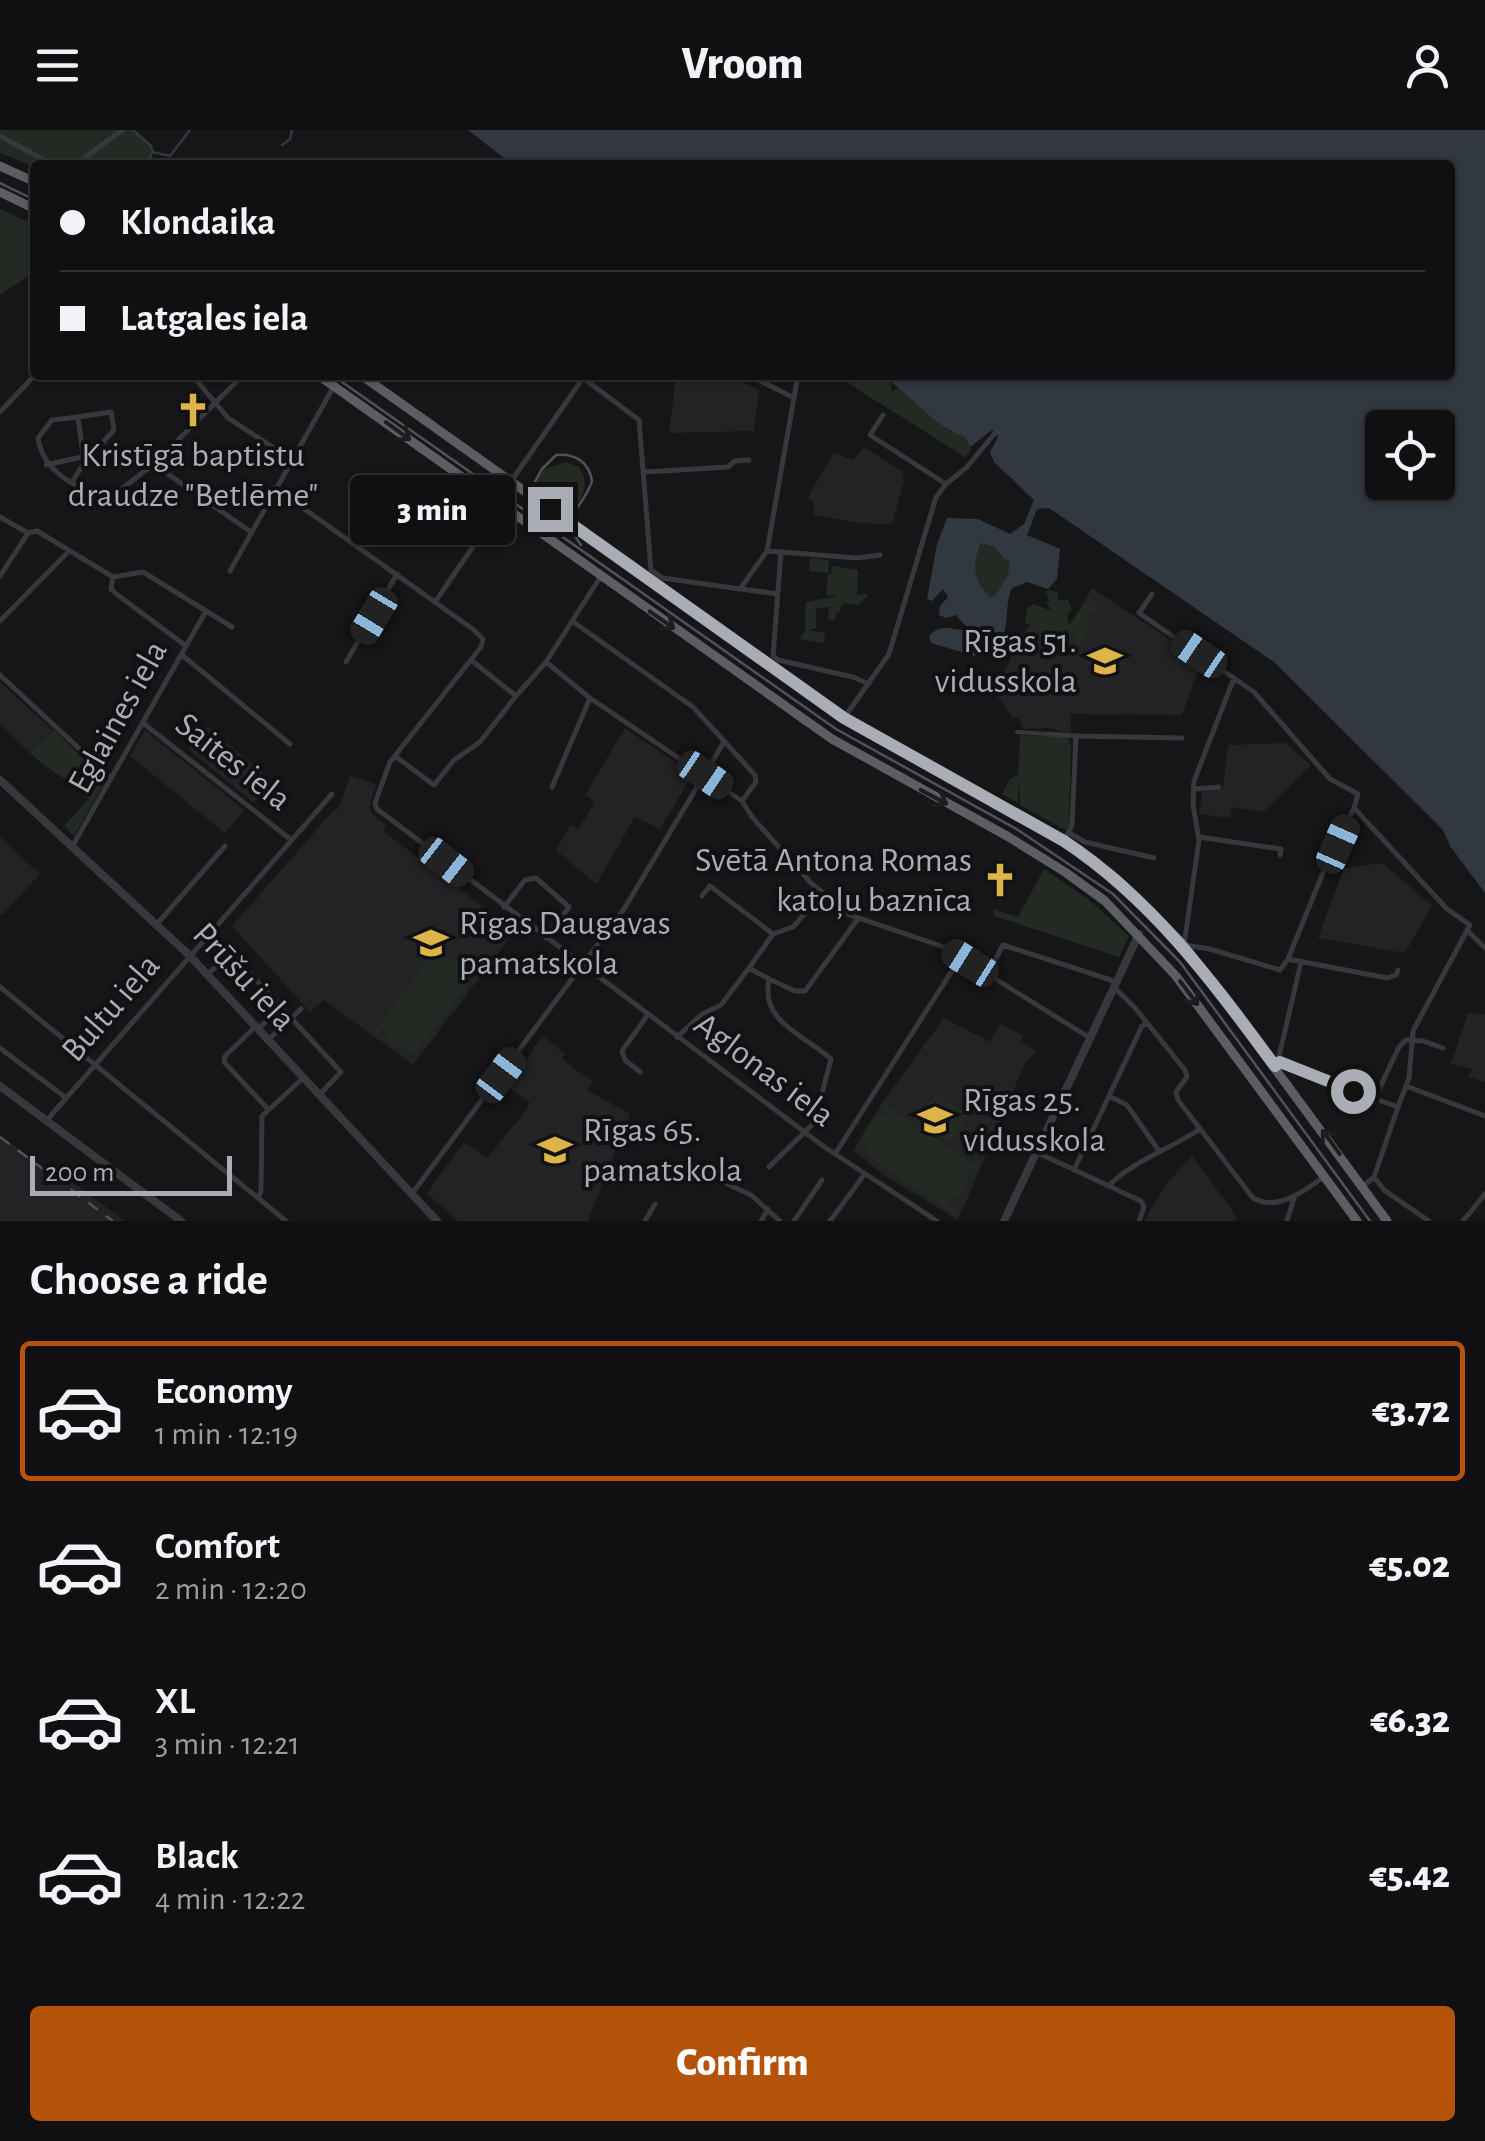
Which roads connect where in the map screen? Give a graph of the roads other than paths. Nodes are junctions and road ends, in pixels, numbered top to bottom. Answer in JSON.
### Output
{"nodes":[{"id":1,"x":122,"y":130,"type":"edge"},
{"id":2,"x":0,"y":136,"type":"edge"},
{"id":3,"x":45,"y":160,"type":"edge"},
{"id":4,"x":82,"y":160,"type":"edge"},
{"id":5,"x":0,"y":166,"type":"edge"},
{"id":6,"x":30,"y":180,"type":"edge"},
{"id":7,"x":0,"y":192,"type":"edge"},
{"id":8,"x":30,"y":207,"type":"edge"},
{"id":9,"x":30,"y":380,"type":"edge"},
{"id":10,"x":196,"y":380,"type":"edge"},
{"id":11,"x":238,"y":380,"type":"edge"},
{"id":12,"x":325,"y":380,"type":"edge"},
{"id":13,"x":338,"y":380,"type":"edge"},
{"id":14,"x":367,"y":380,"type":"edge"},
{"id":15,"x":582,"y":380,"type":"edge"},
{"id":16,"x":586,"y":380,"type":"edge"},
{"id":17,"x":759,"y":380,"type":"edge"},
{"id":18,"x":797,"y":380,"type":"edge"},
{"id":19,"x":334,"y":386,"type":"junction"},
{"id":20,"x":792,"y":397,"type":"junction"},
{"id":21,"x":216,"y":403,"type":"junction"},
{"id":22,"x":0,"y":412,"type":"edge"},
{"id":23,"x":883,"y":415,"type":"dead end"},
{"id":24,"x":78,"y":417,"type":"junction"},
{"id":25,"x":996,"y":434,"type":"dead end"},
{"id":26,"x":291,"y":459,"type":"junction"},
{"id":27,"x":83,"y":460,"type":"junction"},
{"id":28,"x":749,"y":460,"type":"dead end"},
{"id":29,"x":46,"y":464,"type":"junction"},
{"id":30,"x":154,"y":464,"type":"junction"},
{"id":31,"x":644,"y":472,"type":"junction"},
{"id":32,"x":72,"y":482,"type":"junction"},
{"id":33,"x":510,"y":482,"type":"junction"},
{"id":34,"x":946,"y":484,"type":"junction"},
{"id":35,"x":275,"y":488,"type":"junction"},
{"id":36,"x":479,"y":489,"type":"junction"},
{"id":37,"x":511,"y":512,"type":"junction"},
{"id":38,"x":0,"y":518,"type":"edge"},
{"id":39,"x":492,"y":522,"type":"junction"},
{"id":40,"x":251,"y":532,"type":"junction"},
{"id":41,"x":28,"y":534,"type":"junction"},
{"id":42,"x":69,"y":551,"type":"junction"},
{"id":43,"x":767,"y":551,"type":"junction"},
{"id":44,"x":780,"y":552,"type":"junction"},
{"id":45,"x":880,"y":555,"type":"dead end"},
{"id":46,"x":230,"y":571,"type":"dead end"},
{"id":47,"x":397,"y":574,"type":"junction"},
{"id":48,"x":0,"y":576,"type":"edge"},
{"id":49,"x":601,"y":576,"type":"junction"},
{"id":50,"x":113,"y":578,"type":"junction"},
{"id":51,"x":654,"y":578,"type":"junction"},
{"id":52,"x":740,"y":589,"type":"junction"},
{"id":53,"x":778,"y":594,"type":"junction"},
{"id":54,"x":1152,"y":594,"type":"dead end"},
{"id":55,"x":436,"y":602,"type":"junction"},
{"id":56,"x":206,"y":611,"type":"junction"},
{"id":57,"x":0,"y":621,"type":"edge"},
{"id":58,"x":572,"y":621,"type":"junction"},
{"id":59,"x":232,"y":627,"type":"dead end"},
{"id":60,"x":186,"y":646,"type":"junction"},
{"id":61,"x":182,"y":656,"type":"junction"},
{"id":62,"x":471,"y":660,"type":"junction"},
{"id":63,"x":346,"y":662,"type":"dead end"},
{"id":64,"x":546,"y":662,"type":"junction"},
{"id":65,"x":775,"y":664,"type":"junction"},
{"id":66,"x":0,"y":675,"type":"edge"},
{"id":67,"x":1234,"y":678,"type":"junction"},
{"id":68,"x":870,"y":684,"type":"junction"},
{"id":69,"x":516,"y":696,"type":"junction"},
{"id":70,"x":590,"y":698,"type":"junction"},
{"id":71,"x":844,"y":718,"type":"junction"},
{"id":72,"x":143,"y":723,"type":"junction"},
{"id":73,"x":1017,"y":732,"type":"dead end"},
{"id":74,"x":1047,"y":734,"type":"joint"},
{"id":75,"x":870,"y":735,"type":"junction"},
{"id":76,"x":1076,"y":736,"type":"junction"},
{"id":77,"x":1182,"y":738,"type":"dead end"},
{"id":78,"x":724,"y":742,"type":"junction"},
{"id":79,"x":290,"y":744,"type":"dead end"},
{"id":80,"x":395,"y":756,"type":"junction"},
{"id":81,"x":859,"y":756,"type":"junction"},
{"id":82,"x":705,"y":775,"type":"junction"},
{"id":83,"x":112,"y":778,"type":"junction"},
{"id":84,"x":0,"y":780,"type":"edge"},
{"id":85,"x":552,"y":787,"type":"dead end"},
{"id":86,"x":1219,"y":787,"type":"dead end"},
{"id":87,"x":1194,"y":789,"type":"junction"},
{"id":88,"x":332,"y":794,"type":"dead end"},
{"id":89,"x":742,"y":801,"type":"junction"},
{"id":90,"x":1354,"y":808,"type":"junction"},
{"id":91,"x":1067,"y":837,"type":"junction"},
{"id":92,"x":1198,"y":837,"type":"junction"},
{"id":93,"x":291,"y":840,"type":"junction"},
{"id":94,"x":225,"y":846,"type":"dead end"},
{"id":95,"x":72,"y":847,"type":"junction"},
{"id":96,"x":1280,"y":856,"type":"dead end"},
{"id":97,"x":1154,"y":858,"type":"dead end"},
{"id":98,"x":822,"y":894,"type":"junction"},
{"id":99,"x":702,"y":896,"type":"dead end"},
{"id":100,"x":504,"y":907,"type":"junction"},
{"id":101,"x":858,"y":919,"type":"junction"},
{"id":102,"x":156,"y":925,"type":"junction"},
{"id":103,"x":1468,"y":930,"type":"junction"},
{"id":104,"x":773,"y":934,"type":"junction"},
{"id":105,"x":1140,"y":934,"type":"junction"},
{"id":106,"x":546,"y":938,"type":"junction"},
{"id":107,"x":1184,"y":945,"type":"junction"},
{"id":108,"x":1485,"y":948,"type":"edge"},
{"id":109,"x":950,"y":950,"type":"junction"},
{"id":110,"x":190,"y":955,"type":"junction"},
{"id":111,"x":1288,"y":960,"type":"junction"},
{"id":112,"x":1301,"y":962,"type":"junction"},
{"id":113,"x":970,"y":963,"type":"junction"},
{"id":114,"x":582,"y":966,"type":"junction"},
{"id":115,"x":955,"y":967,"type":"junction"},
{"id":116,"x":748,"y":968,"type":"junction"},
{"id":117,"x":1280,"y":970,"type":"junction"},
{"id":118,"x":1398,"y":970,"type":"dead end"},
{"id":119,"x":988,"y":974,"type":"junction"},
{"id":120,"x":1297,"y":975,"type":"junction"},
{"id":121,"x":206,"y":976,"type":"junction"},
{"id":122,"x":770,"y":979,"type":"junction"},
{"id":123,"x":1116,"y":984,"type":"junction"},
{"id":124,"x":0,"y":987,"type":"edge"},
{"id":125,"x":281,"y":1007,"type":"junction"},
{"id":126,"x":301,"y":1009,"type":"dead end"},
{"id":127,"x":648,"y":1015,"type":"junction"},
{"id":128,"x":291,"y":1018,"type":"junction"},
{"id":129,"x":1147,"y":1023,"type":"junction"},
{"id":130,"x":255,"y":1029,"type":"junction"},
{"id":131,"x":677,"y":1037,"type":"junction"},
{"id":132,"x":1090,"y":1038,"type":"junction"},
{"id":133,"x":1412,"y":1040,"type":"junction"},
{"id":134,"x":267,"y":1042,"type":"junction"},
{"id":135,"x":0,"y":1048,"type":"edge"},
{"id":136,"x":1443,"y":1048,"type":"dead end"},
{"id":137,"x":1277,"y":1064,"type":"junction"},
{"id":138,"x":94,"y":1066,"type":"junction"},
{"id":139,"x":640,"y":1072,"type":"dead end"},
{"id":140,"x":302,"y":1079,"type":"junction"},
{"id":141,"x":0,"y":1086,"type":"edge"},
{"id":142,"x":1406,"y":1086,"type":"junction"},
{"id":143,"x":318,"y":1096,"type":"junction"},
{"id":144,"x":1109,"y":1096,"type":"junction"},
{"id":145,"x":66,"y":1098,"type":"junction"},
{"id":146,"x":1374,"y":1100,"type":"junction"},
{"id":147,"x":1398,"y":1107,"type":"junction"},
{"id":148,"x":268,"y":1110,"type":"junction"},
{"id":149,"x":1485,"y":1116,"type":"edge"},
{"id":150,"x":47,"y":1120,"type":"junction"},
{"id":151,"x":1200,"y":1130,"type":"junction"},
{"id":152,"x":806,"y":1134,"type":"junction"},
{"id":153,"x":1159,"y":1151,"type":"junction"},
{"id":154,"x":1036,"y":1152,"type":"junction"},
{"id":155,"x":835,"y":1154,"type":"junction"},
{"id":156,"x":769,"y":1167,"type":"dead end"},
{"id":157,"x":1074,"y":1170,"type":"junction"},
{"id":158,"x":864,"y":1175,"type":"junction"},
{"id":159,"x":1325,"y":1176,"type":"junction"},
{"id":160,"x":1374,"y":1177,"type":"junction"},
{"id":161,"x":714,"y":1178,"type":"dead end"},
{"id":162,"x":822,"y":1180,"type":"dead end"},
{"id":163,"x":1108,"y":1186,"type":"junction"},
{"id":164,"x":1363,"y":1186,"type":"junction"},
{"id":165,"x":1485,"y":1194,"type":"edge"},
{"id":166,"x":410,"y":1195,"type":"junction"},
{"id":167,"x":1295,"y":1195,"type":"junction"},
{"id":168,"x":258,"y":1198,"type":"junction"},
{"id":169,"x":655,"y":1204,"type":"dead end"},
{"id":170,"x":768,"y":1210,"type":"junction"},
{"id":171,"x":181,"y":1221,"type":"edge"},
{"id":172,"x":286,"y":1221,"type":"edge"},
{"id":173,"x":437,"y":1221,"type":"edge"},
{"id":174,"x":646,"y":1221,"type":"edge"},
{"id":175,"x":761,"y":1221,"type":"edge"},
{"id":176,"x":780,"y":1221,"type":"edge"},
{"id":177,"x":794,"y":1221,"type":"edge"},
{"id":178,"x":830,"y":1221,"type":"edge"},
{"id":179,"x":937,"y":1221,"type":"edge"},
{"id":180,"x":1004,"y":1221,"type":"edge"},
{"id":181,"x":1139,"y":1221,"type":"edge"},
{"id":182,"x":1286,"y":1221,"type":"edge"},
{"id":183,"x":1357,"y":1221,"type":"edge"},
{"id":184,"x":1387,"y":1221,"type":"edge"},
{"id":185,"x":1429,"y":1221,"type":"edge"},
{"id":186,"x":1462,"y":1221,"type":"edge"}],
"edges":[{"from":1,"to":4,"type":"street"},
{"from":2,"to":3,"type":"street"},
{"from":5,"to":6,"type":"highway"},
{"from":7,"to":8,"type":"highway"},
{"from":9,"to":22,"type":"street"},
{"from":10,"to":21,"type":"street"},
{"from":11,"to":21,"type":"street"},
{"from":12,"to":19,"type":"highway"},
{"from":13,"to":19,"type":"highway"},
{"from":14,"to":33,"type":"highway"},
{"from":15,"to":33,"type":"street"},
{"from":16,"to":31,"type":"street"},
{"from":17,"to":20,"type":"street"},
{"from":18,"to":20,"type":"street"},
{"from":19,"to":26,"type":"street"},
{"from":19,"to":36,"type":"highway","one_way":true},
{"from":20,"to":43,"type":"street"},
{"from":21,"to":26,"type":"street"},
{"from":21,"to":30,"type":"street"},
{"from":23,"to":34,"type":"street"},
{"from":24,"to":27,"type":"street"},
{"from":24,"to":27,"type":"street"},
{"from":24,"to":29,"type":"street"},
{"from":25,"to":34,"type":"street"},
{"from":26,"to":35,"type":"street"},
{"from":27,"to":29,"type":"street"},
{"from":27,"to":32,"type":"street"},
{"from":28,"to":31,"type":"street"},
{"from":29,"to":32,"type":"street"},
{"from":30,"to":32,"type":"street"},
{"from":30,"to":40,"type":"street"},
{"from":31,"to":51,"type":"street"},
{"from":33,"to":51,"type":"highway"},
{"from":34,"to":68,"type":"street"},
{"from":35,"to":40,"type":"street"},
{"from":35,"to":47,"type":"street"},
{"from":36,"to":37,"type":"highway"},
{"from":36,"to":39,"type":"street"},
{"from":37,"to":39,"type":"street"},
{"from":37,"to":49,"type":"highway"},
{"from":38,"to":41,"type":"street"},
{"from":39,"to":55,"type":"street"},
{"from":40,"to":46,"type":"street"},
{"from":41,"to":42,"type":"street"},
{"from":41,"to":48,"type":"street"},
{"from":42,"to":50,"type":"street"},
{"from":42,"to":57,"type":"street"},
{"from":43,"to":44,"type":"street"},
{"from":43,"to":52,"type":"street"},
{"from":44,"to":45,"type":"street"},
{"from":44,"to":53,"type":"street"},
{"from":47,"to":55,"type":"street"},
{"from":47,"to":63,"type":"street"},
{"from":49,"to":58,"type":"street"},
{"from":49,"to":81,"type":"highway","one_way":true},
{"from":50,"to":56,"type":"street"},
{"from":50,"to":60,"type":"street"},
{"from":51,"to":52,"type":"street"},
{"from":51,"to":65,"type":"highway"},
{"from":52,"to":53,"type":"street"},
{"from":53,"to":65,"type":"street"},
{"from":54,"to":67,"type":"street"},
{"from":55,"to":62,"type":"street"},
{"from":56,"to":59,"type":"street"},
{"from":56,"to":60,"type":"street","name":"Eglaines iela"},
{"from":58,"to":64,"type":"street"},
{"from":58,"to":78,"type":"street"},
{"from":60,"to":61,"type":"street","name":"Eglaines iela"},
{"from":61,"to":72,"type":"street","name":"Eglaines iela"},
{"from":61,"to":79,"type":"street"},
{"from":62,"to":69,"type":"street"},
{"from":62,"to":80,"type":"street"},
{"from":64,"to":69,"type":"street"},
{"from":64,"to":70,"type":"street"},
{"from":65,"to":68,"type":"street"},
{"from":65,"to":71,"type":"highway"},
{"from":66,"to":83,"type":"street"},
{"from":67,"to":87,"type":"street"},
{"from":67,"to":90,"type":"street"},
{"from":68,"to":71,"type":"street"},
{"from":69,"to":80,"type":"street"},
{"from":70,"to":82,"type":"street"},
{"from":70,"to":85,"type":"street"},
{"from":71,"to":75,"type":"highway"},
{"from":72,"to":83,"type":"street","name":"Eglaines iela"},
{"from":72,"to":93,"type":"street","name":"Saites iela"},
{"from":73,"to":74,"type":"street"},
{"from":74,"to":76,"type":"street"},
{"from":75,"to":81,"type":"highway"},
{"from":75,"to":91,"type":"highway"},
{"from":76,"to":77,"type":"street"},
{"from":76,"to":91,"type":"street"},
{"from":78,"to":82,"type":"street"},
{"from":78,"to":89,"type":"street"},
{"from":80,"to":100,"type":"street","name":"Aglonas iela"},
{"from":81,"to":105,"type":"highway","one_way":true},
{"from":82,"to":89,"type":"street"},
{"from":82,"to":114,"type":"street"},
{"from":83,"to":95,"type":"street","name":"Eglaines iela"},
{"from":84,"to":95,"type":"street","name":"Prūšu iela"},
{"from":86,"to":87,"type":"street"},
{"from":87,"to":92,"type":"street"},
{"from":88,"to":93,"type":"street","name":"Bultu iela"},
{"from":89,"to":98,"type":"street"},
{"from":90,"to":103,"type":"street"},
{"from":90,"to":111,"type":"street"},
{"from":91,"to":97,"type":"street"},
{"from":91,"to":107,"type":"highway"},
{"from":92,"to":96,"type":"street"},
{"from":92,"to":107,"type":"street"},
{"from":93,"to":110,"type":"street","name":"Bultu iela"},
{"from":94,"to":102,"type":"street"},
{"from":95,"to":102,"type":"street","name":"Prūšu iela"},
{"from":98,"to":101,"type":"street"},
{"from":98,"to":104,"type":"street"},
{"from":99,"to":104,"type":"street"},
{"from":100,"to":106,"type":"street","name":"Aglonas iela"},
{"from":100,"to":106,"type":"street"},
{"from":101,"to":109,"type":"street"},
{"from":101,"to":122,"type":"street"},
{"from":102,"to":110,"type":"street","name":"Prūšu iela"},
{"from":103,"to":108,"type":"street"},
{"from":103,"to":133,"type":"street"},
{"from":104,"to":116,"type":"street"},
{"from":105,"to":123,"type":"street"},
{"from":105,"to":159,"type":"highway","one_way":true},
{"from":106,"to":114,"type":"street","name":"Aglonas iela"},
{"from":107,"to":117,"type":"street"},
{"from":107,"to":137,"type":"highway"},
{"from":109,"to":113,"type":"street"},
{"from":109,"to":115,"type":"street"},
{"from":110,"to":121,"type":"street","name":"Prūšu iela"},
{"from":110,"to":138,"type":"street","name":"Bultu iela"},
{"from":111,"to":112,"type":"street"},
{"from":111,"to":117,"type":"street"},
{"from":112,"to":118,"type":"street"},
{"from":112,"to":120,"type":"street"},
{"from":113,"to":115,"type":"street"},
{"from":113,"to":119,"type":"street"},
{"from":114,"to":127,"type":"street","name":"Aglonas iela"},
{"from":114,"to":166,"type":"street"},
{"from":115,"to":155,"type":"street"},
{"from":116,"to":122,"type":"street"},
{"from":116,"to":131,"type":"street"},
{"from":117,"to":120,"type":"street"},
{"from":119,"to":123,"type":"street"},
{"from":119,"to":132,"type":"street"},
{"from":120,"to":137,"type":"street"},
{"from":121,"to":125,"type":"street"},
{"from":121,"to":130,"type":"street","name":"Prūšu iela"},
{"from":122,"to":152,"type":"street"},
{"from":123,"to":129,"type":"street"},
{"from":123,"to":132,"type":"street"},
{"from":124,"to":138,"type":"street"},
{"from":125,"to":128,"type":"street"},
{"from":125,"to":130,"type":"street"},
{"from":126,"to":128,"type":"street"},
{"from":127,"to":131,"type":"street","name":"Aglonas iela"},
{"from":127,"to":139,"type":"street"},
{"from":128,"to":134,"type":"street"},
{"from":128,"to":143,"type":"street"},
{"from":129,"to":144,"type":"street"},
{"from":129,"to":151,"type":"street"},
{"from":130,"to":134,"type":"street","name":"Prūšu iela"},
{"from":130,"to":148,"type":"street"},
{"from":131,"to":152,"type":"street","name":"Aglonas iela"},
{"from":132,"to":154,"type":"street"},
{"from":133,"to":136,"type":"street"},
{"from":133,"to":142,"type":"street"},
{"from":133,"to":146,"type":"street"},
{"from":134,"to":140,"type":"street","name":"Prūšu iela"},
{"from":135,"to":145,"type":"street"},
{"from":137,"to":146,"type":"street"},
{"from":164,"to":137,"type":"highway","one_way":true},
{"from":138,"to":145,"type":"street","name":"Bultu iela"},
{"from":138,"to":168,"type":"street"},
{"from":140,"to":143,"type":"street","name":"Prūšu iela"},
{"from":140,"to":148,"type":"street"},
{"from":141,"to":150,"type":"street"},
{"from":142,"to":147,"type":"street"},
{"from":142,"to":149,"type":"street"},
{"from":143,"to":166,"type":"street","name":"Prūšu iela"},
{"from":144,"to":153,"type":"street"},
{"from":144,"to":157,"type":"street"},
{"from":145,"to":150,"type":"street","name":"Bultu iela"},
{"from":146,"to":147,"type":"street"},
{"from":147,"to":160,"type":"street"},
{"from":148,"to":168,"type":"street"},
{"from":150,"to":171,"type":"street"},
{"from":151,"to":153,"type":"street"},
{"from":151,"to":167,"type":"street"},
{"from":152,"to":155,"type":"street","name":"Aglonas iela"},
{"from":152,"to":156,"type":"street"},
{"from":153,"to":163,"type":"street"},
{"from":154,"to":157,"type":"street"},
{"from":154,"to":180,"type":"street"},
{"from":155,"to":158,"type":"street","name":"Aglonas iela"},
{"from":157,"to":163,"type":"street"},
{"from":158,"to":178,"type":"street"},
{"from":158,"to":179,"type":"street","name":"Aglonas iela"},
{"from":159,"to":167,"type":"street"},
{"from":159,"to":183,"type":"highway"},
{"from":160,"to":164,"type":"street"},
{"from":160,"to":185,"type":"street"},
{"from":161,"to":170,"type":"street"},
{"from":162,"to":177,"type":"street"},
{"from":163,"to":181,"type":"street"},
{"from":164,"to":184,"type":"highway"},
{"from":165,"to":186,"type":"street"},
{"from":166,"to":173,"type":"street","name":"Prūšu iela"},
{"from":167,"to":182,"type":"street"},
{"from":168,"to":172,"type":"street"},
{"from":169,"to":174,"type":"street"},
{"from":170,"to":175,"type":"street"},
{"from":170,"to":176,"type":"street"}]}
